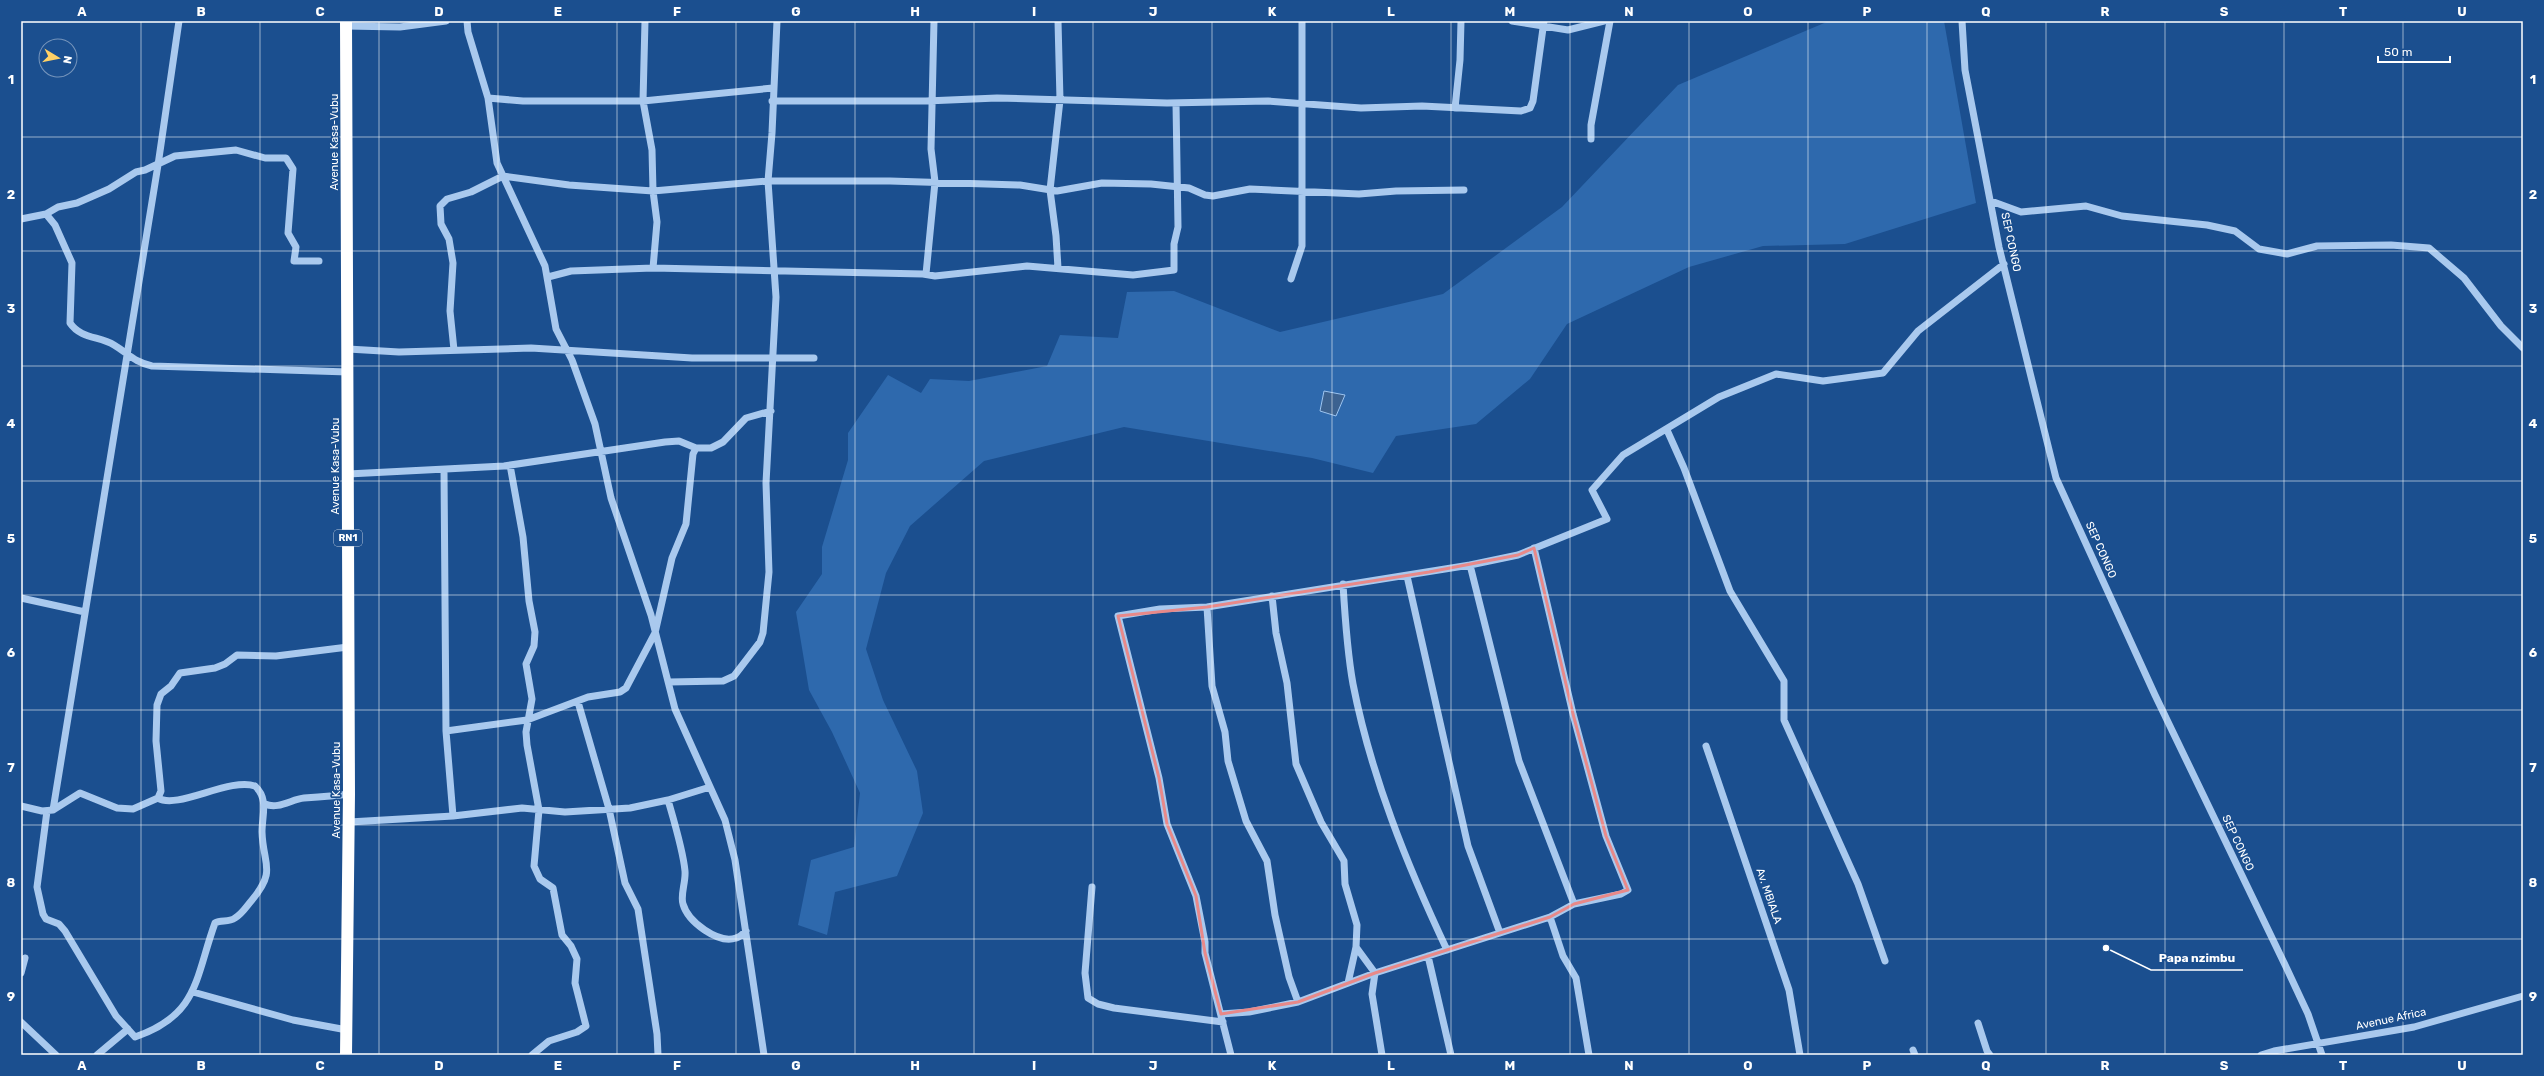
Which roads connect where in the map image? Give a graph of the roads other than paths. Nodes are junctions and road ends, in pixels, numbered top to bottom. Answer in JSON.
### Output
{"nodes":[{"id":1,"x":179,"y":21,"type":"edge"},
{"id":2,"x":446,"y":21,"type":"edge"},
{"id":3,"x":467,"y":21,"type":"edge"},
{"id":4,"x":645,"y":21,"type":"edge"},
{"id":5,"x":777,"y":21,"type":"edge"},
{"id":6,"x":934,"y":21,"type":"edge"},
{"id":7,"x":1058,"y":21,"type":"edge"},
{"id":8,"x":1302,"y":21,"type":"edge"},
{"id":9,"x":1461,"y":21,"type":"edge"},
{"id":10,"x":1512,"y":21,"type":"edge"},
{"id":11,"x":1604,"y":21,"type":"edge"},
{"id":12,"x":1610,"y":21,"type":"edge"},
{"id":13,"x":1962,"y":21,"type":"edge"},
{"id":14,"x":1544,"y":23,"type":"edge"},
{"id":15,"x":346,"y":24,"type":"edge"},
{"id":16,"x":773,"y":88,"type":"junction"},
{"id":17,"x":488,"y":98,"type":"junction"},
{"id":18,"x":1060,"y":100,"type":"junction"},
{"id":19,"x":643,"y":101,"type":"junction"},
{"id":20,"x":772,"y":101,"type":"junction"},
{"id":21,"x":933,"y":101,"type":"junction"},
{"id":22,"x":1176,"y":103,"type":"junction"},
{"id":23,"x":1303,"y":104,"type":"junction"},
{"id":24,"x":1455,"y":108,"type":"junction"},
{"id":25,"x":1591,"y":138,"type":"dead end"},
{"id":26,"x":158,"y":165,"type":"junction"},
{"id":27,"x":503,"y":176,"type":"junction"},
{"id":28,"x":768,"y":181,"type":"junction"},
{"id":29,"x":935,"y":182,"type":"junction"},
{"id":30,"x":1177,"y":186,"type":"junction"},
{"id":31,"x":1050,"y":190,"type":"junction"},
{"id":32,"x":1464,"y":190,"type":"dead end"},
{"id":33,"x":653,"y":191,"type":"junction"},
{"id":34,"x":1303,"y":192,"type":"junction"},
{"id":35,"x":1991,"y":201,"type":"junction"},
{"id":36,"x":46,"y":214,"type":"junction"},
{"id":37,"x":21,"y":219,"type":"edge"},
{"id":38,"x":320,"y":261,"type":"dead end"},
{"id":39,"x":2004,"y":264,"type":"junction"},
{"id":40,"x":653,"y":268,"type":"junction"},
{"id":41,"x":1058,"y":268,"type":"junction"},
{"id":42,"x":774,"y":271,"type":"junction"},
{"id":43,"x":926,"y":274,"type":"junction"},
{"id":44,"x":548,"y":277,"type":"junction"},
{"id":45,"x":1291,"y":279,"type":"dead end"},
{"id":46,"x":2523,"y":348,"type":"edge"},
{"id":47,"x":348,"y":349,"type":"junction"},
{"id":48,"x":564,"y":349,"type":"junction"},
{"id":49,"x":454,"y":350,"type":"junction"},
{"id":50,"x":127,"y":355,"type":"junction"},
{"id":51,"x":772,"y":358,"type":"junction"},
{"id":52,"x":814,"y":358,"type":"dead end"},
{"id":53,"x":348,"y":372,"type":"junction"},
{"id":54,"x":771,"y":411,"type":"junction"},
{"id":55,"x":1667,"y":430,"type":"junction"},
{"id":56,"x":696,"y":448,"type":"junction"},
{"id":57,"x":601,"y":452,"type":"junction"},
{"id":58,"x":510,"y":465,"type":"junction"},
{"id":59,"x":444,"y":470,"type":"junction"},
{"id":60,"x":348,"y":474,"type":"junction"},
{"id":61,"x":1534,"y":548,"type":"junction"},
{"id":62,"x":1470,"y":565,"type":"junction"},
{"id":63,"x":1407,"y":576,"type":"junction"},
{"id":64,"x":1343,"y":584,"type":"junction"},
{"id":65,"x":1272,"y":596,"type":"junction"},
{"id":66,"x":21,"y":598,"type":"edge"},
{"id":67,"x":1207,"y":607,"type":"junction"},
{"id":68,"x":85,"y":612,"type":"junction"},
{"id":69,"x":655,"y":633,"type":"junction"},
{"id":70,"x":348,"y":647,"type":"junction"},
{"id":71,"x":669,"y":682,"type":"junction"},
{"id":72,"x":578,"y":702,"type":"junction"},
{"id":73,"x":527,"y":720,"type":"junction"},
{"id":74,"x":446,"y":731,"type":"junction"},
{"id":75,"x":1706,"y":746,"type":"dead end"},
{"id":76,"x":710,"y":787,"type":"junction"},
{"id":77,"x":349,"y":794,"type":"junction"},
{"id":78,"x":158,"y":798,"type":"junction"},
{"id":79,"x":668,"y":800,"type":"junction"},
{"id":80,"x":265,"y":804,"type":"junction"},
{"id":81,"x":21,"y":806,"type":"edge"},
{"id":82,"x":609,"y":809,"type":"junction"},
{"id":83,"x":50,"y":810,"type":"junction"},
{"id":84,"x":539,"y":810,"type":"junction"},
{"id":85,"x":453,"y":816,"type":"junction"},
{"id":86,"x":349,"y":822,"type":"junction"},
{"id":87,"x":1092,"y":887,"type":"dead end"},
{"id":88,"x":1574,"y":904,"type":"junction"},
{"id":89,"x":1550,"y":917,"type":"junction"},
{"id":90,"x":746,"y":931,"type":"junction"},
{"id":91,"x":1500,"y":933,"type":"junction"},
{"id":92,"x":1356,"y":947,"type":"junction"},
{"id":93,"x":1447,"y":950,"type":"junction"},
{"id":94,"x":1428,"y":956,"type":"junction"},
{"id":95,"x":25,"y":958,"type":"dead end"},
{"id":96,"x":1885,"y":961,"type":"dead end"},
{"id":97,"x":21,"y":972,"type":"edge"},
{"id":98,"x":1375,"y":973,"type":"junction"},
{"id":99,"x":1348,"y":983,"type":"junction"},
{"id":100,"x":193,"y":992,"type":"junction"},
{"id":101,"x":2523,"y":996,"type":"edge"},
{"id":102,"x":1298,"y":1002,"type":"junction"},
{"id":103,"x":1221,"y":1014,"type":"junction"},
{"id":104,"x":21,"y":1022,"type":"edge"},
{"id":105,"x":1223,"y":1022,"type":"junction"},
{"id":106,"x":1978,"y":1023,"type":"dead end"},
{"id":107,"x":128,"y":1029,"type":"junction"},
{"id":108,"x":347,"y":1030,"type":"junction"},
{"id":109,"x":2319,"y":1044,"type":"junction"},
{"id":110,"x":56,"y":1055,"type":"edge"},
{"id":111,"x":97,"y":1055,"type":"edge"},
{"id":112,"x":346,"y":1055,"type":"edge"},
{"id":113,"x":532,"y":1055,"type":"edge"},
{"id":114,"x":658,"y":1055,"type":"edge"},
{"id":115,"x":764,"y":1055,"type":"edge"},
{"id":116,"x":1231,"y":1055,"type":"edge"},
{"id":117,"x":1382,"y":1055,"type":"edge"},
{"id":118,"x":1451,"y":1055,"type":"edge"},
{"id":119,"x":1590,"y":1055,"type":"edge"},
{"id":120,"x":1800,"y":1055,"type":"edge"},
{"id":121,"x":1990,"y":1055,"type":"edge"},
{"id":122,"x":2261,"y":1055,"type":"edge"},
{"id":123,"x":2322,"y":1055,"type":"edge"}],
"edges":[{"from":1,"to":26,"type":"street"},
{"from":2,"to":15,"type":"street"},
{"from":3,"to":17,"type":"street"},
{"from":4,"to":19,"type":"street"},
{"from":5,"to":16,"type":"street"},
{"from":6,"to":21,"type":"street"},
{"from":7,"to":18,"type":"street"},
{"from":8,"to":23,"type":"street"},
{"from":9,"to":24,"type":"street"},
{"from":10,"to":14,"type":"street"},
{"from":11,"to":14,"type":"street"},
{"from":12,"to":25,"type":"street"},
{"from":13,"to":35,"type":"street","name":"SEP CONGO"},
{"from":14,"to":24,"type":"street"},
{"from":15,"to":47,"type":"highway","name":"Avenue Kasa-Vubu","number":"RN1"},
{"from":16,"to":19,"type":"street"},
{"from":16,"to":20,"type":"street"},
{"from":17,"to":19,"type":"street"},
{"from":17,"to":27,"type":"street"},
{"from":18,"to":21,"type":"street"},
{"from":18,"to":22,"type":"street"},
{"from":18,"to":31,"type":"street"},
{"from":19,"to":33,"type":"street"},
{"from":20,"to":21,"type":"street"},
{"from":20,"to":28,"type":"street"},
{"from":21,"to":29,"type":"street"},
{"from":22,"to":23,"type":"street"},
{"from":22,"to":30,"type":"street"},
{"from":23,"to":24,"type":"street"},
{"from":23,"to":34,"type":"street"},
{"from":26,"to":36,"type":"street"},
{"from":26,"to":38,"type":"street"},
{"from":26,"to":50,"type":"street"},
{"from":27,"to":33,"type":"street"},
{"from":27,"to":44,"type":"street"},
{"from":27,"to":49,"type":"street"},
{"from":28,"to":29,"type":"street"},
{"from":28,"to":33,"type":"street"},
{"from":28,"to":42,"type":"street"},
{"from":29,"to":31,"type":"street"},
{"from":29,"to":43,"type":"street"},
{"from":30,"to":31,"type":"street"},
{"from":30,"to":34,"type":"street"},
{"from":30,"to":41,"type":"street"},
{"from":31,"to":41,"type":"street"},
{"from":32,"to":34,"type":"street"},
{"from":33,"to":40,"type":"street"},
{"from":34,"to":45,"type":"street"},
{"from":35,"to":39,"type":"street","name":"SEP CONGO"},
{"from":35,"to":46,"type":"street"},
{"from":36,"to":37,"type":"street"},
{"from":36,"to":50,"type":"street"},
{"from":39,"to":55,"type":"street"},
{"from":39,"to":109,"type":"street","name":"SEP CONGO"},
{"from":40,"to":42,"type":"street"},
{"from":40,"to":44,"type":"street"},
{"from":41,"to":43,"type":"street"},
{"from":42,"to":43,"type":"street"},
{"from":42,"to":51,"type":"street"},
{"from":44,"to":48,"type":"street"},
{"from":47,"to":49,"type":"street"},
{"from":47,"to":53,"type":"highway","name":"Avenue Kasa-Vubu","number":"RN1"},
{"from":48,"to":49,"type":"street"},
{"from":48,"to":51,"type":"street"},
{"from":48,"to":57,"type":"street"},
{"from":50,"to":53,"type":"street"},
{"from":50,"to":68,"type":"street"},
{"from":51,"to":52,"type":"street"},
{"from":51,"to":54,"type":"street"},
{"from":53,"to":60,"type":"highway","name":"Avenue Kasa-Vubu","number":"RN1"},
{"from":54,"to":56,"type":"street"},
{"from":54,"to":71,"type":"street"},
{"from":55,"to":61,"type":"street"},
{"from":55,"to":96,"type":"street"},
{"from":56,"to":57,"type":"street"},
{"from":56,"to":69,"type":"street"},
{"from":57,"to":58,"type":"street"},
{"from":57,"to":69,"type":"street"},
{"from":58,"to":59,"type":"street"},
{"from":58,"to":73,"type":"street"},
{"from":59,"to":60,"type":"street"},
{"from":59,"to":74,"type":"street"},
{"from":60,"to":70,"type":"highway","name":"Avenue Kasa-Vubu","number":"RN1"},
{"from":61,"to":62,"type":"street"},
{"from":61,"to":88,"type":"street"},
{"from":62,"to":63,"type":"street"},
{"from":62,"to":88,"type":"street"},
{"from":63,"to":64,"type":"street"},
{"from":63,"to":91,"type":"street"},
{"from":64,"to":65,"type":"street"},
{"from":64,"to":93,"type":"street"},
{"from":65,"to":67,"type":"street"},
{"from":65,"to":92,"type":"street"},
{"from":66,"to":68,"type":"street"},
{"from":67,"to":102,"type":"street"},
{"from":67,"to":103,"type":"street"},
{"from":68,"to":83,"type":"street"},
{"from":69,"to":71,"type":"street"},
{"from":69,"to":72,"type":"street"},
{"from":70,"to":77,"type":"highway","name":"Avenue Kasa-Vubu","number":"RN1"},
{"from":70,"to":78,"type":"street"},
{"from":71,"to":76,"type":"street"},
{"from":72,"to":73,"type":"street"},
{"from":72,"to":82,"type":"street"},
{"from":73,"to":74,"type":"street"},
{"from":73,"to":84,"type":"street"},
{"from":74,"to":85,"type":"street"},
{"from":75,"to":120,"type":"street","name":"Av. MBIALA"},
{"from":76,"to":79,"type":"street"},
{"from":76,"to":90,"type":"street"},
{"from":77,"to":80,"type":"street"},
{"from":77,"to":86,"type":"highway","name":"Avenue Kasa-Vubu","number":"RN1"},
{"from":78,"to":80,"type":"street"},
{"from":78,"to":83,"type":"street"},
{"from":79,"to":82,"type":"street"},
{"from":79,"to":90,"type":"street"},
{"from":80,"to":100,"type":"street"},
{"from":81,"to":83,"type":"street"},
{"from":82,"to":84,"type":"street"},
{"from":82,"to":114,"type":"street"},
{"from":83,"to":107,"type":"street"},
{"from":84,"to":85,"type":"street"},
{"from":84,"to":113,"type":"street"},
{"from":85,"to":86,"type":"street"},
{"from":86,"to":108,"type":"highway","name":"Avenue Kasa-Vubu","number":"RN1"},
{"from":87,"to":105,"type":"street"},
{"from":88,"to":89,"type":"street"},
{"from":89,"to":91,"type":"street"},
{"from":89,"to":119,"type":"street"},
{"from":90,"to":115,"type":"street"},
{"from":91,"to":93,"type":"street"},
{"from":92,"to":98,"type":"street"},
{"from":92,"to":99,"type":"street"},
{"from":93,"to":94,"type":"street"},
{"from":94,"to":98,"type":"street"},
{"from":94,"to":118,"type":"street"},
{"from":95,"to":97,"type":"street"},
{"from":98,"to":99,"type":"street"},
{"from":98,"to":117,"type":"street"},
{"from":99,"to":102,"type":"street"},
{"from":100,"to":107,"type":"street"},
{"from":100,"to":108,"type":"street"},
{"from":101,"to":109,"type":"street","name":"Avenue Africa"},
{"from":102,"to":103,"type":"street"},
{"from":103,"to":105,"type":"street"},
{"from":104,"to":110,"type":"street"},
{"from":105,"to":116,"type":"street"},
{"from":106,"to":121,"type":"street"},
{"from":107,"to":111,"type":"street"},
{"from":108,"to":112,"type":"highway","name":"Avenue Kasa-Vubu","number":"RN1"},
{"from":109,"to":122,"type":"street","name":"Avenue Africa"},
{"from":109,"to":123,"type":"street","name":"SEP CONGO"}]}
